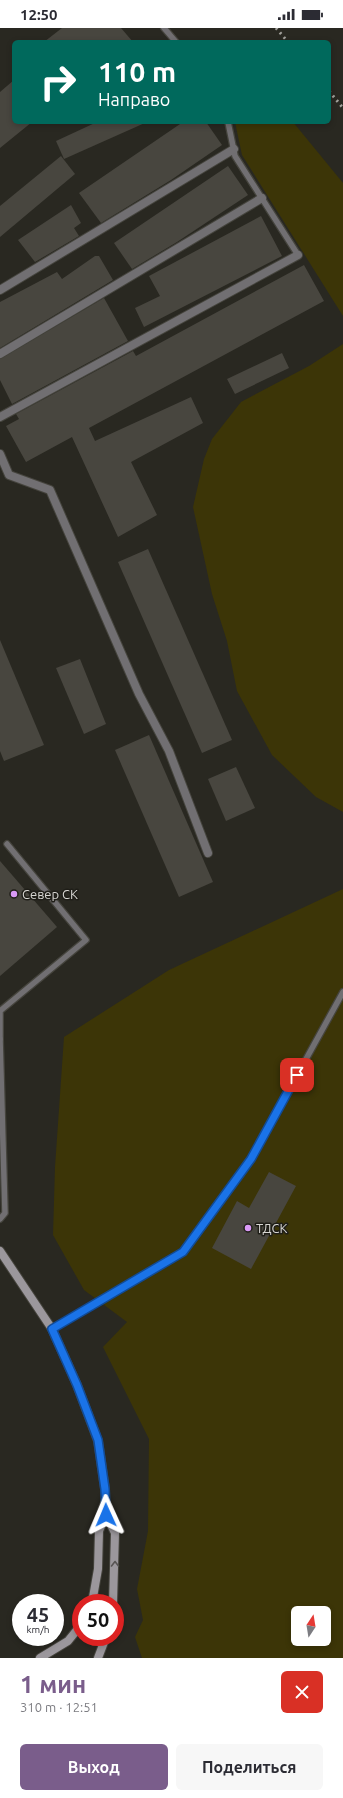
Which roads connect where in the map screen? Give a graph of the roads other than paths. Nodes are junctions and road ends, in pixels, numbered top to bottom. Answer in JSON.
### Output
{"nodes":[{"id":1,"x":164,"y":28,"type":"edge"},
{"id":2,"x":174,"y":40,"type":"edge"},
{"id":3,"x":228,"y":124,"type":"edge"},
{"id":4,"x":234,"y":149,"type":"junction"},
{"id":5,"x":262,"y":198,"type":"junction"},
{"id":6,"x":298,"y":255,"type":"joint"},
{"id":7,"x":0,"y":290,"type":"edge"},
{"id":8,"x":0,"y":354,"type":"edge"},
{"id":9,"x":0,"y":417,"type":"edge"},
{"id":10,"x":0,"y":454,"type":"edge"},
{"id":11,"x":7,"y":844,"type":"dead end"},
{"id":12,"x":208,"y":853,"type":"dead end"},
{"id":13,"x":343,"y":992,"type":"edge"},
{"id":14,"x":0,"y":1011,"type":"edge"},
{"id":15,"x":0,"y":1039,"type":"edge"},
{"id":16,"x":0,"y":1219,"type":"edge"},
{"id":17,"x":0,"y":1252,"type":"edge"},
{"id":18,"x":52,"y":1329,"type":"junction"},
{"id":19,"x":106,"y":1515,"type":"junction"},
{"id":20,"x":94,"y":1594,"type":"edge"},
{"id":21,"x":113,"y":1594,"type":"edge"},
{"id":22,"x":72,"y":1636,"type":"edge"},
{"id":23,"x":103,"y":1646,"type":"edge"},
{"id":24,"x":40,"y":1658,"type":"edge"},
{"id":25,"x":98,"y":1658,"type":"edge"}],
"edges":[{"from":1,"to":2,"type":"lane"},
{"from":3,"to":4,"type":"lane"},
{"from":4,"to":5,"type":"lane"},
{"from":4,"to":7,"type":"street"},
{"from":5,"to":6,"type":"lane"},
{"from":5,"to":8,"type":"street"},
{"from":6,"to":9,"type":"street"},
{"from":10,"to":12,"type":"street"},
{"from":11,"to":14,"type":"lane"},
{"from":13,"to":18,"type":"lane"},
{"from":14,"to":15,"type":"lane"},
{"from":15,"to":16,"type":"lane"},
{"from":17,"to":18,"type":"main road"},
{"from":18,"to":19,"type":"main road"},
{"from":19,"to":20,"type":"main road"},
{"from":21,"to":19,"type":"main road","one_way":true},
{"from":22,"to":24,"type":"main road"},
{"from":23,"to":25,"type":"main road"}]}
